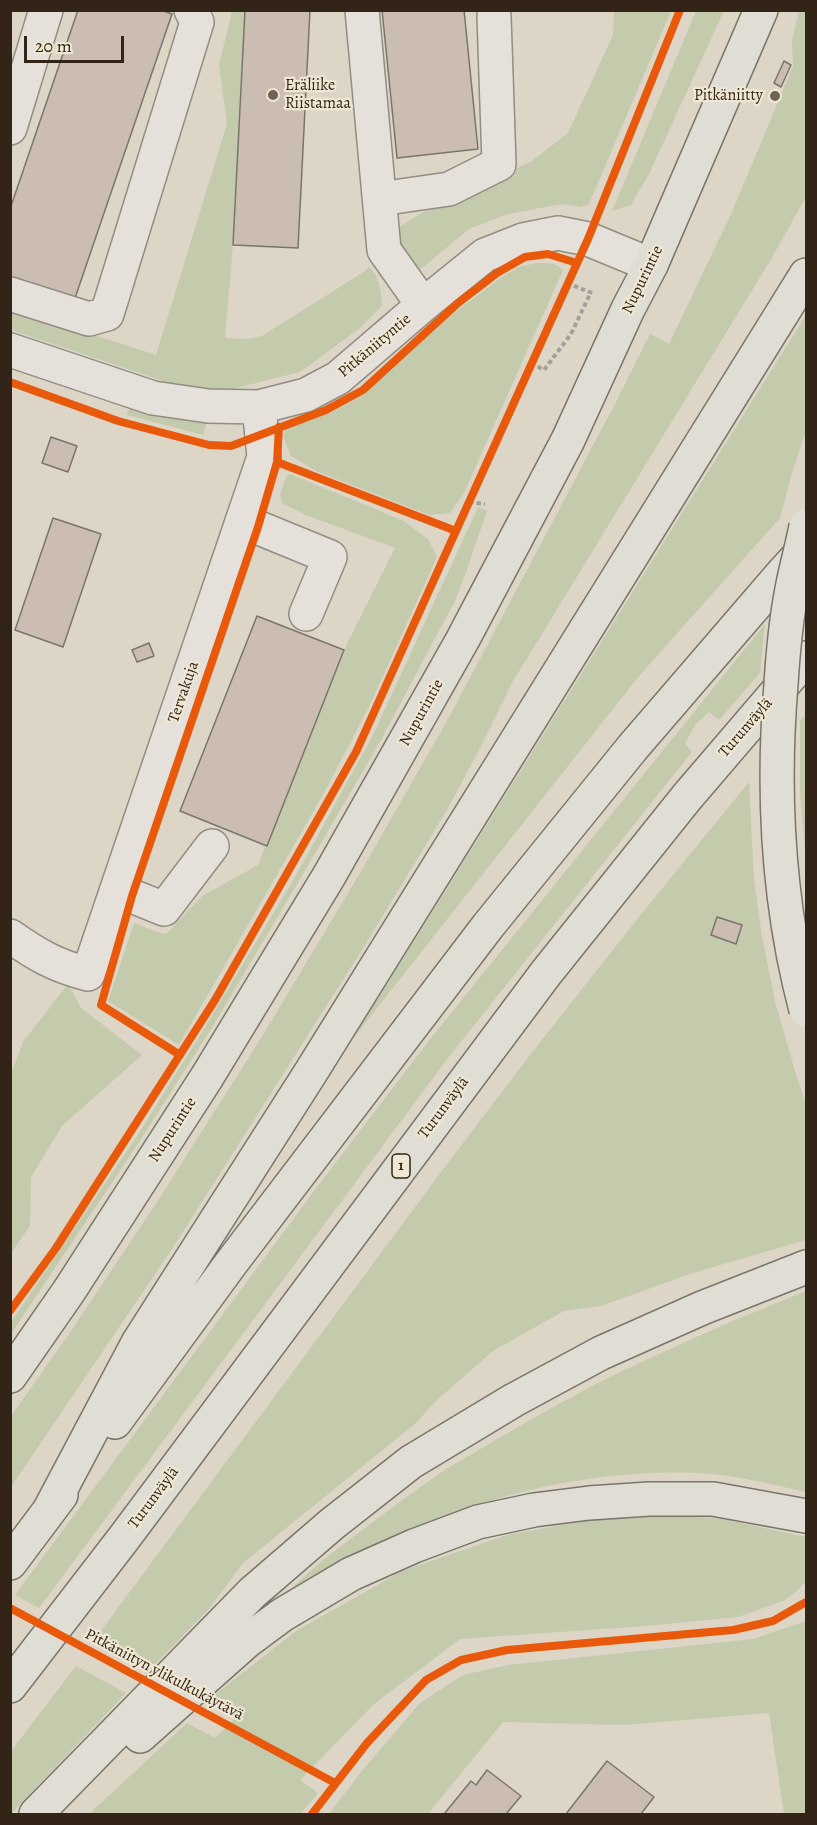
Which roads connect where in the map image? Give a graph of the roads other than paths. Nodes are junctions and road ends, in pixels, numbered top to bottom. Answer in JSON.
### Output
{"nodes":[{"id":1,"x":46,"y":10,"type":"edge"},
{"id":2,"x":191,"y":10,"type":"edge"},
{"id":3,"x":362,"y":10,"type":"edge"},
{"id":4,"x":761,"y":10,"type":"edge"},
{"id":5,"x":494,"y":16,"type":"dead end"},
{"id":6,"x":10,"y":128,"type":"edge"},
{"id":7,"x":380,"y":199,"type":"junction"},
{"id":8,"x":651,"y":266,"type":"junction"},
{"id":9,"x":807,"y":275,"type":"edge"},
{"id":10,"x":10,"y":294,"type":"edge"},
{"id":11,"x":423,"y":305,"type":"junction"},
{"id":12,"x":10,"y":351,"type":"edge"},
{"id":13,"x":259,"y":407,"type":"junction"},
{"id":14,"x":242,"y":521,"type":"junction"},
{"id":15,"x":807,"y":526,"type":"edge"},
{"id":16,"x":807,"y":548,"type":"edge"},
{"id":17,"x":306,"y":614,"type":"dead end"},
{"id":18,"x":807,"y":658,"type":"edge"},
{"id":19,"x":212,"y":846,"type":"dead end"},
{"id":20,"x":117,"y":890,"type":"junction"},
{"id":21,"x":10,"y":936,"type":"edge"},
{"id":22,"x":807,"y":1010,"type":"edge"},
{"id":23,"x":807,"y":1267,"type":"edge"},
{"id":24,"x":10,"y":1376,"type":"edge"},
{"id":25,"x":49,"y":1511,"type":"junction"},
{"id":26,"x":796,"y":1514,"type":"edge"},
{"id":27,"x":10,"y":1563,"type":"edge"},
{"id":28,"x":10,"y":1686,"type":"edge"},
{"id":29,"x":61,"y":1788,"type":"junction"},
{"id":30,"x":36,"y":1815,"type":"edge"}],
"edges":[{"from":1,"to":6,"type":"street"},
{"from":2,"to":10,"type":"street"},
{"from":3,"to":7,"type":"street"},
{"from":4,"to":8,"type":"main road","name":"Nupurintie"},
{"from":5,"to":7,"type":"street"},
{"from":7,"to":11,"type":"street"},
{"from":8,"to":11,"type":"street","name":"Pitkäniityntie"},
{"from":8,"to":24,"type":"main road","name":"Nupurintie"},
{"from":9,"to":25,"type":"main road"},
{"from":11,"to":13,"type":"street","name":"Pitkäniityntie"},
{"from":12,"to":13,"type":"street","name":"Pitkäniityntie"},
{"from":13,"to":14,"type":"street","name":"Tervakuja"},
{"from":14,"to":17,"type":"street"},
{"from":14,"to":20,"type":"street","name":"Tervakuja"},
{"from":15,"to":22,"type":"main road","bridge":true},
{"from":16,"to":25,"type":"main road"},
{"from":18,"to":28,"type":"main road","name":"Turunväylä","number":"1"},
{"from":19,"to":20,"type":"street"},
{"from":20,"to":21,"type":"street","name":"Tervakuja"},
{"from":23,"to":29,"type":"main road"},
{"from":25,"to":27,"type":"main road"},
{"from":26,"to":29,"type":"main road"},
{"from":29,"to":30,"type":"main road"}]}
